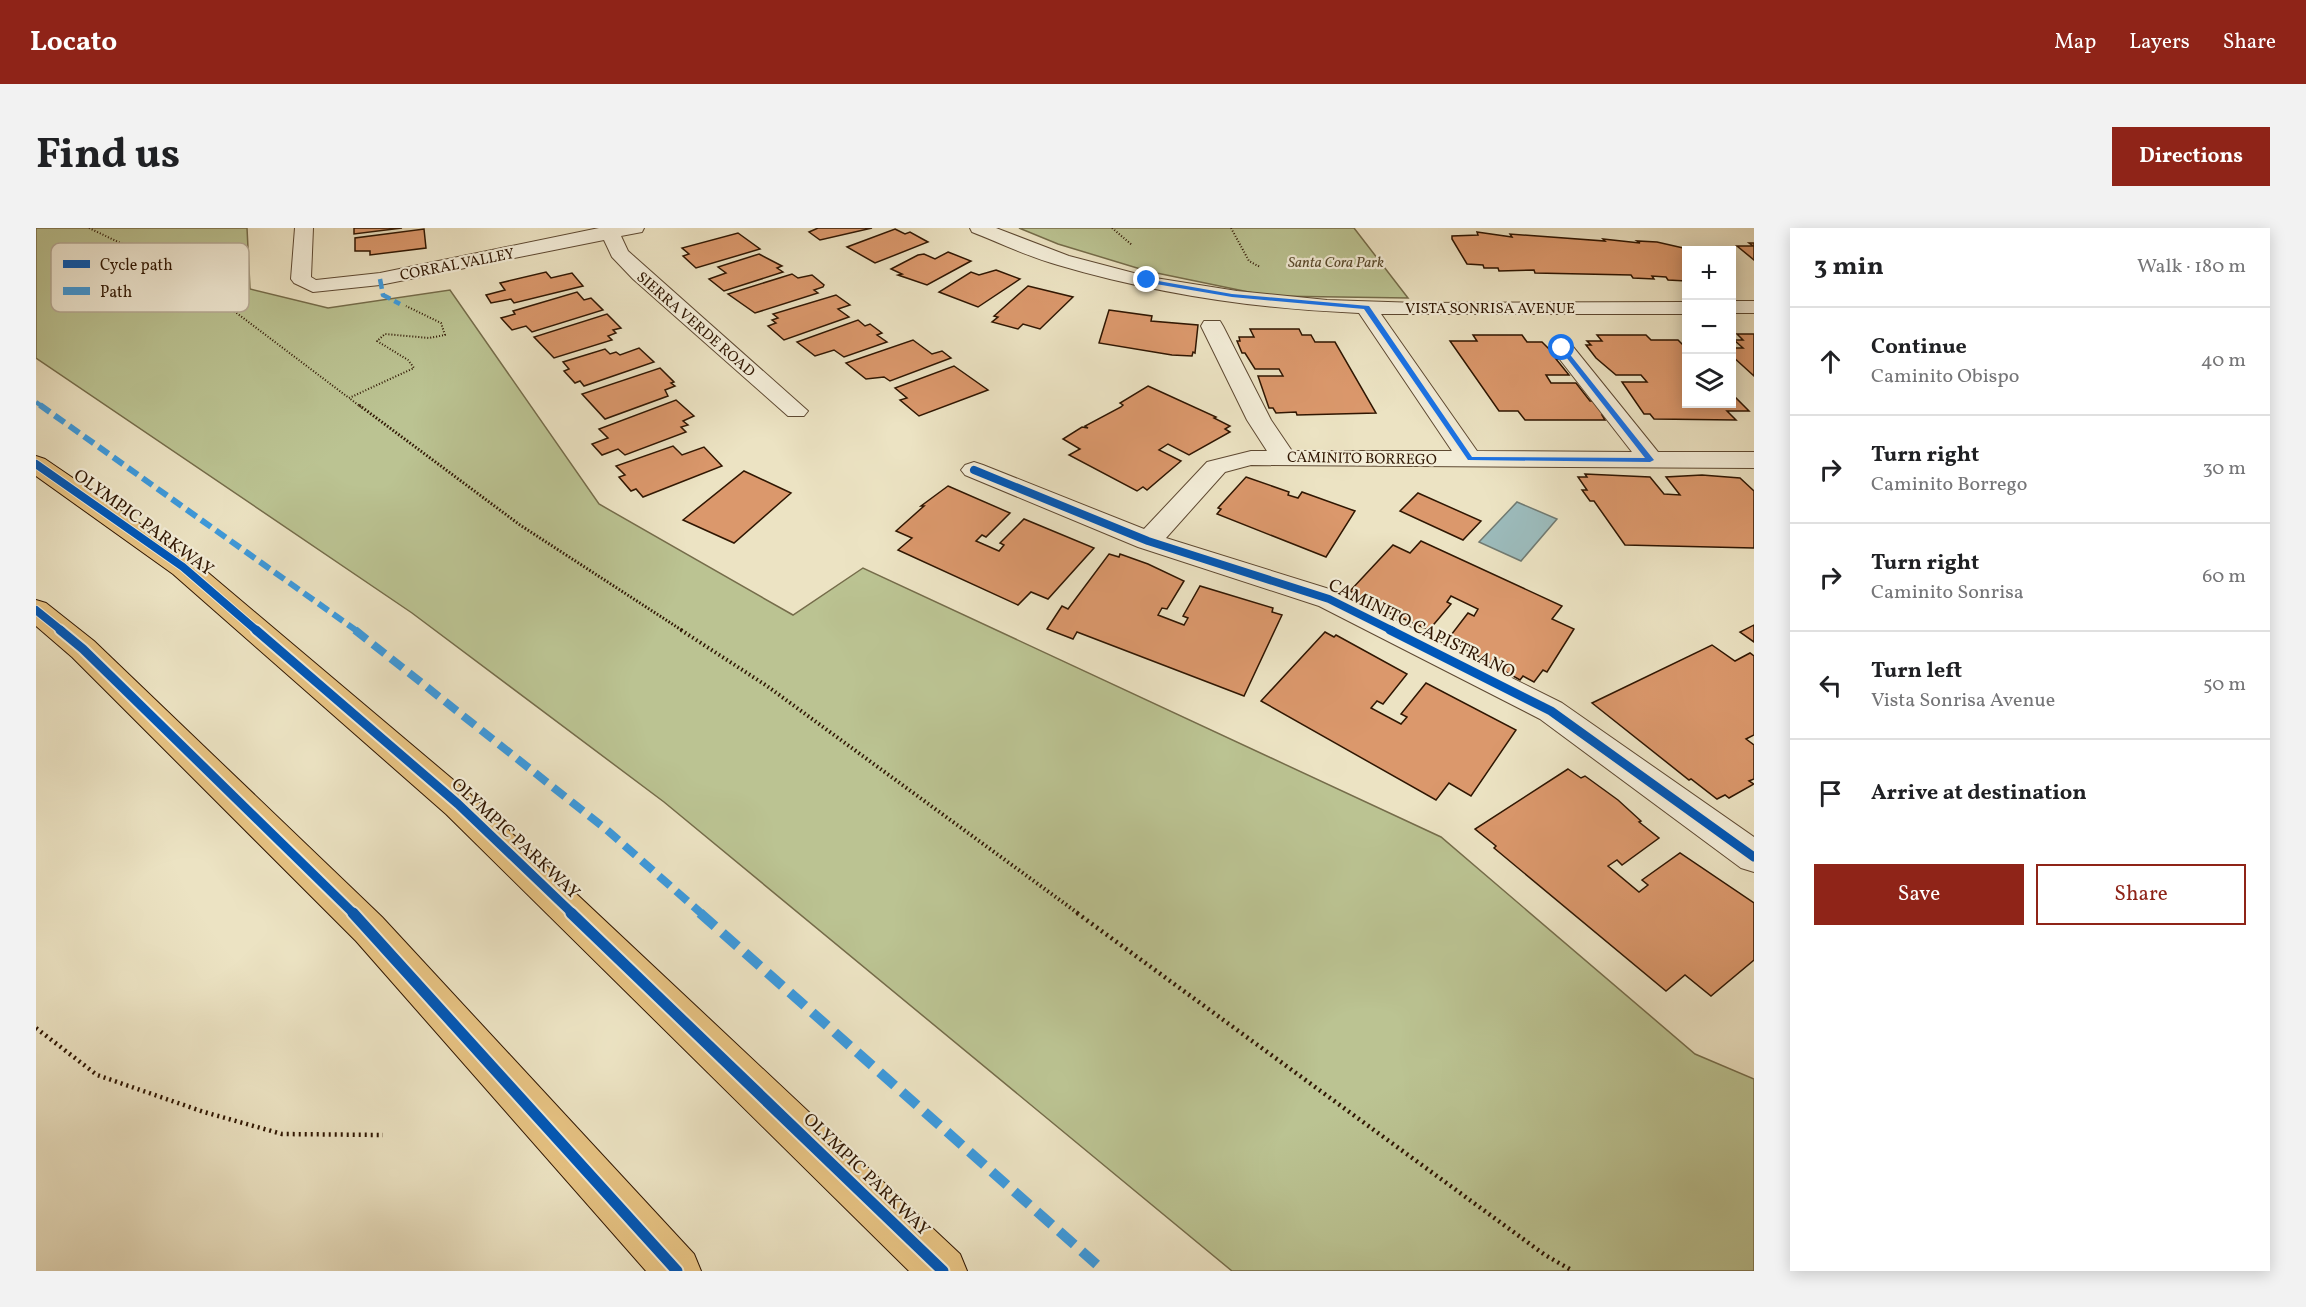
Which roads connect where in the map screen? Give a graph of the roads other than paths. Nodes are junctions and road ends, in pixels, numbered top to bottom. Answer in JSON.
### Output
{"nodes":[{"id":1,"x":304,"y":228,"type":"edge"},
{"id":2,"x":635,"y":228,"type":"edge"},
{"id":3,"x":979,"y":228,"type":"edge"},
{"id":4,"x":609,"y":230,"type":"edge"},
{"id":5,"x":1736,"y":307,"type":"edge"},
{"id":6,"x":1754,"y":307,"type":"edge"},
{"id":7,"x":1366,"y":308,"type":"junction"},
{"id":8,"x":1682,"y":308,"type":"edge"},
{"id":9,"x":1212,"y":326,"type":"dead end"},
{"id":10,"x":1562,"y":348,"type":"dead end"},
{"id":11,"x":796,"y":411,"type":"dead end"},
{"id":12,"x":1284,"y":457,"type":"junction"},
{"id":13,"x":1470,"y":459,"type":"junction"},
{"id":14,"x":1650,"y":460,"type":"junction"},
{"id":15,"x":1754,"y":460,"type":"edge"},
{"id":16,"x":36,"y":464,"type":"edge"},
{"id":17,"x":974,"y":470,"type":"dead end"},
{"id":18,"x":1148,"y":541,"type":"junction"},
{"id":19,"x":36,"y":610,"type":"edge"},
{"id":20,"x":1754,"y":857,"type":"edge"},
{"id":21,"x":677,"y":1271,"type":"edge"},
{"id":22,"x":943,"y":1271,"type":"edge"}],
"edges":[{"from":1,"to":4,"type":"street","name":"CORRAL VALLEY"},
{"from":2,"to":4,"type":"street","name":"CORRAL VALLEY"},
{"from":3,"to":7,"type":"street","name":"VISTA SONRISA AVENUE"},
{"from":4,"to":11,"type":"street","name":"SIERRA VERDE ROAD"},
{"from":5,"to":6,"type":"street"},
{"from":7,"to":8,"type":"street","name":"VISTA SONRISA AVENUE"},
{"from":7,"to":13,"type":"street"},
{"from":9,"to":12,"type":"street"},
{"from":10,"to":14,"type":"street"},
{"from":12,"to":13,"type":"street","name":"CAMINITO BORREGO"},
{"from":12,"to":18,"type":"street","name":"CAMINITO BORREGO"},
{"from":13,"to":14,"type":"street","name":"CAMINITO BORREGO"},
{"from":14,"to":15,"type":"street","name":"CAMINITO BORREGO"},
{"from":16,"to":22,"type":"main road","name":"OLYMPIC PARKWAY"},
{"from":17,"to":18,"type":"street","name":"CAMINITO CAPISTRANO"},
{"from":18,"to":20,"type":"street","name":"CAMINITO CAPISTRANO"},
{"from":19,"to":21,"type":"main road"}]}
